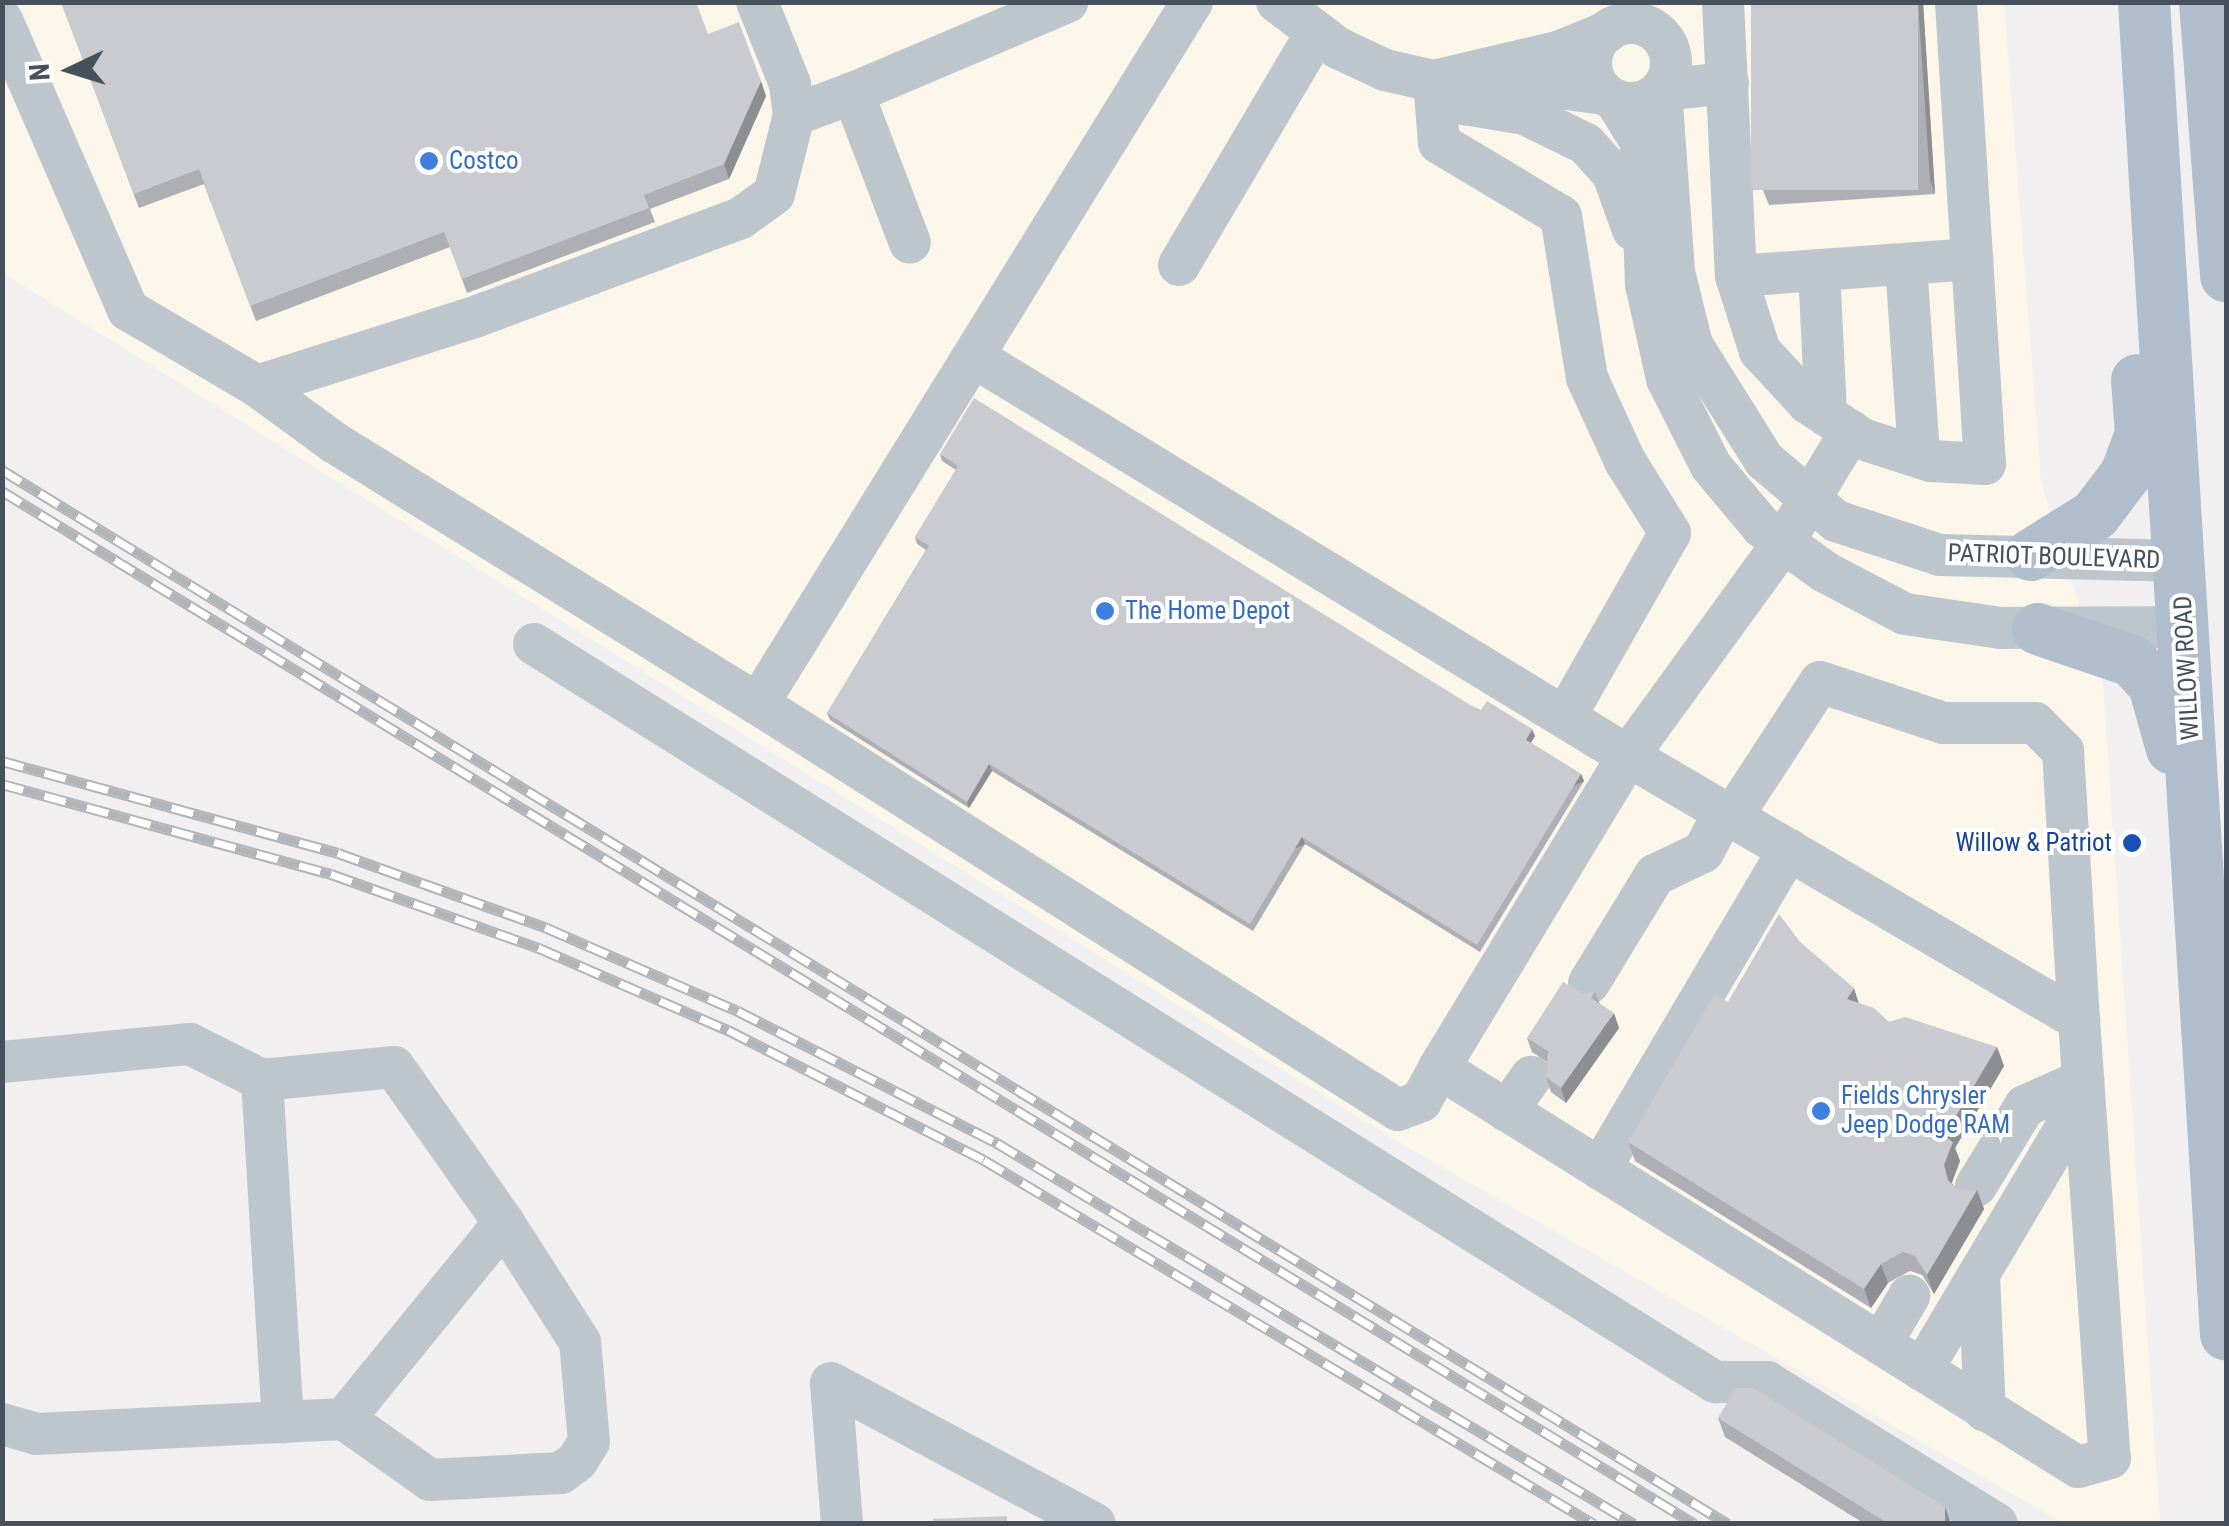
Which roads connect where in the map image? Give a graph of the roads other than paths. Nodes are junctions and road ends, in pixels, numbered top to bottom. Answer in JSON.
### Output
{"nodes":[{"id":1,"x":757,"y":2,"type":"edge"},
{"id":2,"x":1066,"y":2,"type":"edge"},
{"id":3,"x":1192,"y":2,"type":"edge"},
{"id":4,"x":1276,"y":2,"type":"edge"},
{"id":5,"x":1723,"y":2,"type":"edge"},
{"id":6,"x":1956,"y":2,"type":"edge"},
{"id":7,"x":2144,"y":2,"type":"edge"},
{"id":8,"x":2205,"y":2,"type":"edge"},
{"id":9,"x":2,"y":20,"type":"edge"},
{"id":10,"x":1616,"y":20,"type":"edge"},
{"id":11,"x":1662,"y":28,"type":"edge"},
{"id":12,"x":1316,"y":33,"type":"junction"},
{"id":13,"x":1728,"y":69,"type":"junction"},
{"id":14,"x":1661,"y":90,"type":"junction"},
{"id":15,"x":1449,"y":92,"type":"junction"},
{"id":16,"x":853,"y":93,"type":"junction"},
{"id":17,"x":1610,"y":97,"type":"junction"},
{"id":18,"x":794,"y":114,"type":"junction"},
{"id":19,"x":2153,"y":143,"type":"junction"},
{"id":20,"x":910,"y":243,"type":"dead end"},
{"id":21,"x":1972,"y":259,"type":"junction"},
{"id":22,"x":1906,"y":264,"type":"junction"},
{"id":23,"x":1179,"y":265,"type":"dead end"},
{"id":24,"x":1819,"y":270,"type":"junction"},
{"id":25,"x":1736,"y":276,"type":"junction"},
{"id":26,"x":2226,"y":276,"type":"edge"},
{"id":27,"x":1646,"y":284,"type":"junction"},
{"id":28,"x":974,"y":356,"type":"junction"},
{"id":29,"x":257,"y":386,"type":"junction"},
{"id":30,"x":1838,"y":423,"type":"junction"},
{"id":31,"x":1919,"y":457,"type":"junction"},
{"id":32,"x":1812,"y":500,"type":"junction"},
{"id":33,"x":1783,"y":543,"type":"junction"},
{"id":34,"x":2031,"y":555,"type":"junction"},
{"id":35,"x":2204,"y":560,"type":"edge"},
{"id":36,"x":2206,"y":626,"type":"edge"},
{"id":37,"x":2038,"y":629,"type":"junction"},
{"id":38,"x":534,"y":644,"type":"dead end"},
{"id":39,"x":758,"y":704,"type":"junction"},
{"id":40,"x":1565,"y":718,"type":"junction"},
{"id":41,"x":1628,"y":756,"type":"junction"},
{"id":42,"x":1728,"y":815,"type":"junction"},
{"id":43,"x":1788,"y":850,"type":"junction"},
{"id":44,"x":1589,"y":982,"type":"dead end"},
{"id":45,"x":2079,"y":1020,"type":"junction"},
{"id":46,"x":2,"y":1062,"type":"edge"},
{"id":47,"x":1438,"y":1068,"type":"junction"},
{"id":48,"x":262,"y":1080,"type":"junction"},
{"id":49,"x":2083,"y":1088,"type":"junction"},
{"id":50,"x":1600,"y":1169,"type":"junction"},
{"id":51,"x":1976,"y":1186,"type":"edge"},
{"id":52,"x":504,"y":1223,"type":"junction"},
{"id":53,"x":2217,"y":1227,"type":"junction"},
{"id":54,"x":1979,"y":1275,"type":"junction"},
{"id":55,"x":1909,"y":1296,"type":"dead end"},
{"id":56,"x":2226,"y":1334,"type":"edge"},
{"id":57,"x":1881,"y":1344,"type":"junction"},
{"id":58,"x":1922,"y":1370,"type":"junction"},
{"id":59,"x":1985,"y":1412,"type":"junction"},
{"id":60,"x":344,"y":1419,"type":"junction"},
{"id":61,"x":282,"y":1422,"type":"junction"},
{"id":62,"x":2,"y":1424,"type":"edge"},
{"id":63,"x":842,"y":1524,"type":"edge"},
{"id":64,"x":1095,"y":1524,"type":"edge"},
{"id":65,"x":1997,"y":1524,"type":"edge"}],
"edges":[{"from":1,"to":18,"type":"street"},
{"from":2,"to":16,"type":"street"},
{"from":3,"to":28,"type":"street"},
{"from":4,"to":12,"type":"street"},
{"from":5,"to":13,"type":"street"},
{"from":6,"to":21,"type":"street"},
{"from":7,"to":19,"type":"main road","name":"WILLOW ROAD"},
{"from":8,"to":26,"type":"main road"},
{"from":9,"to":29,"type":"street"},
{"from":10,"to":11,"type":"street"},
{"from":10,"to":15,"type":"street"},
{"from":10,"to":17,"type":"street"},
{"from":11,"to":13,"type":"street"},
{"from":11,"to":14,"type":"street","name":"PATRIOT BOULEVARD"},
{"from":12,"to":15,"type":"street"},
{"from":12,"to":23,"type":"street"},
{"from":13,"to":14,"type":"street"},
{"from":13,"to":25,"type":"street"},
{"from":14,"to":17,"type":"street"},
{"from":14,"to":32,"type":"street","name":"PATRIOT BOULEVARD"},
{"from":15,"to":17,"type":"street"},
{"from":15,"to":27,"type":"street"},
{"from":15,"to":40,"type":"street"},
{"from":16,"to":18,"type":"street"},
{"from":16,"to":20,"type":"street"},
{"from":17,"to":27,"type":"street"},
{"from":18,"to":29,"type":"street"},
{"from":19,"to":34,"type":"main road"},
{"from":19,"to":35,"type":"main road","name":"WILLOW ROAD"},
{"from":21,"to":22,"type":"street"},
{"from":21,"to":31,"type":"street"},
{"from":22,"to":24,"type":"street"},
{"from":22,"to":31,"type":"street"},
{"from":24,"to":25,"type":"street"},
{"from":24,"to":30,"type":"street"},
{"from":25,"to":30,"type":"street"},
{"from":27,"to":33,"type":"street"},
{"from":28,"to":39,"type":"street"},
{"from":28,"to":40,"type":"street"},
{"from":29,"to":39,"type":"street"},
{"from":30,"to":31,"type":"street"},
{"from":30,"to":32,"type":"street"},
{"from":32,"to":33,"type":"street"},
{"from":32,"to":34,"type":"street","name":"PATRIOT BOULEVARD"},
{"from":33,"to":37,"type":"street"},
{"from":33,"to":41,"type":"street"},
{"from":34,"to":35,"type":"street","name":"PATRIOT BOULEVARD"},
{"from":35,"to":36,"type":"main road","name":"WILLOW ROAD"},
{"from":36,"to":37,"type":"street"},
{"from":36,"to":53,"type":"main road","name":"WILLOW ROAD"},
{"from":37,"to":53,"type":"main road"},
{"from":38,"to":65,"type":"street"},
{"from":39,"to":47,"type":"street"},
{"from":40,"to":41,"type":"street"},
{"from":41,"to":42,"type":"street"},
{"from":41,"to":47,"type":"street"},
{"from":42,"to":43,"type":"street"},
{"from":42,"to":44,"type":"street"},
{"from":42,"to":45,"type":"street"},
{"from":43,"to":45,"type":"street"},
{"from":43,"to":50,"type":"street"},
{"from":45,"to":49,"type":"street"},
{"from":46,"to":48,"type":"street"},
{"from":47,"to":50,"type":"street"},
{"from":48,"to":52,"type":"street"},
{"from":48,"to":61,"type":"street"},
{"from":49,"to":51,"type":"street"},
{"from":49,"to":54,"type":"street"},
{"from":49,"to":59,"type":"street"},
{"from":50,"to":57,"type":"street"},
{"from":52,"to":60,"type":"street"},
{"from":52,"to":60,"type":"street"},
{"from":53,"to":56,"type":"main road","name":"WILLOW ROAD"},
{"from":54,"to":58,"type":"street"},
{"from":54,"to":59,"type":"street"},
{"from":55,"to":57,"type":"street"},
{"from":57,"to":58,"type":"street"},
{"from":58,"to":59,"type":"street"},
{"from":60,"to":61,"type":"street"},
{"from":61,"to":62,"type":"street"},
{"from":63,"to":64,"type":"street"}]}
